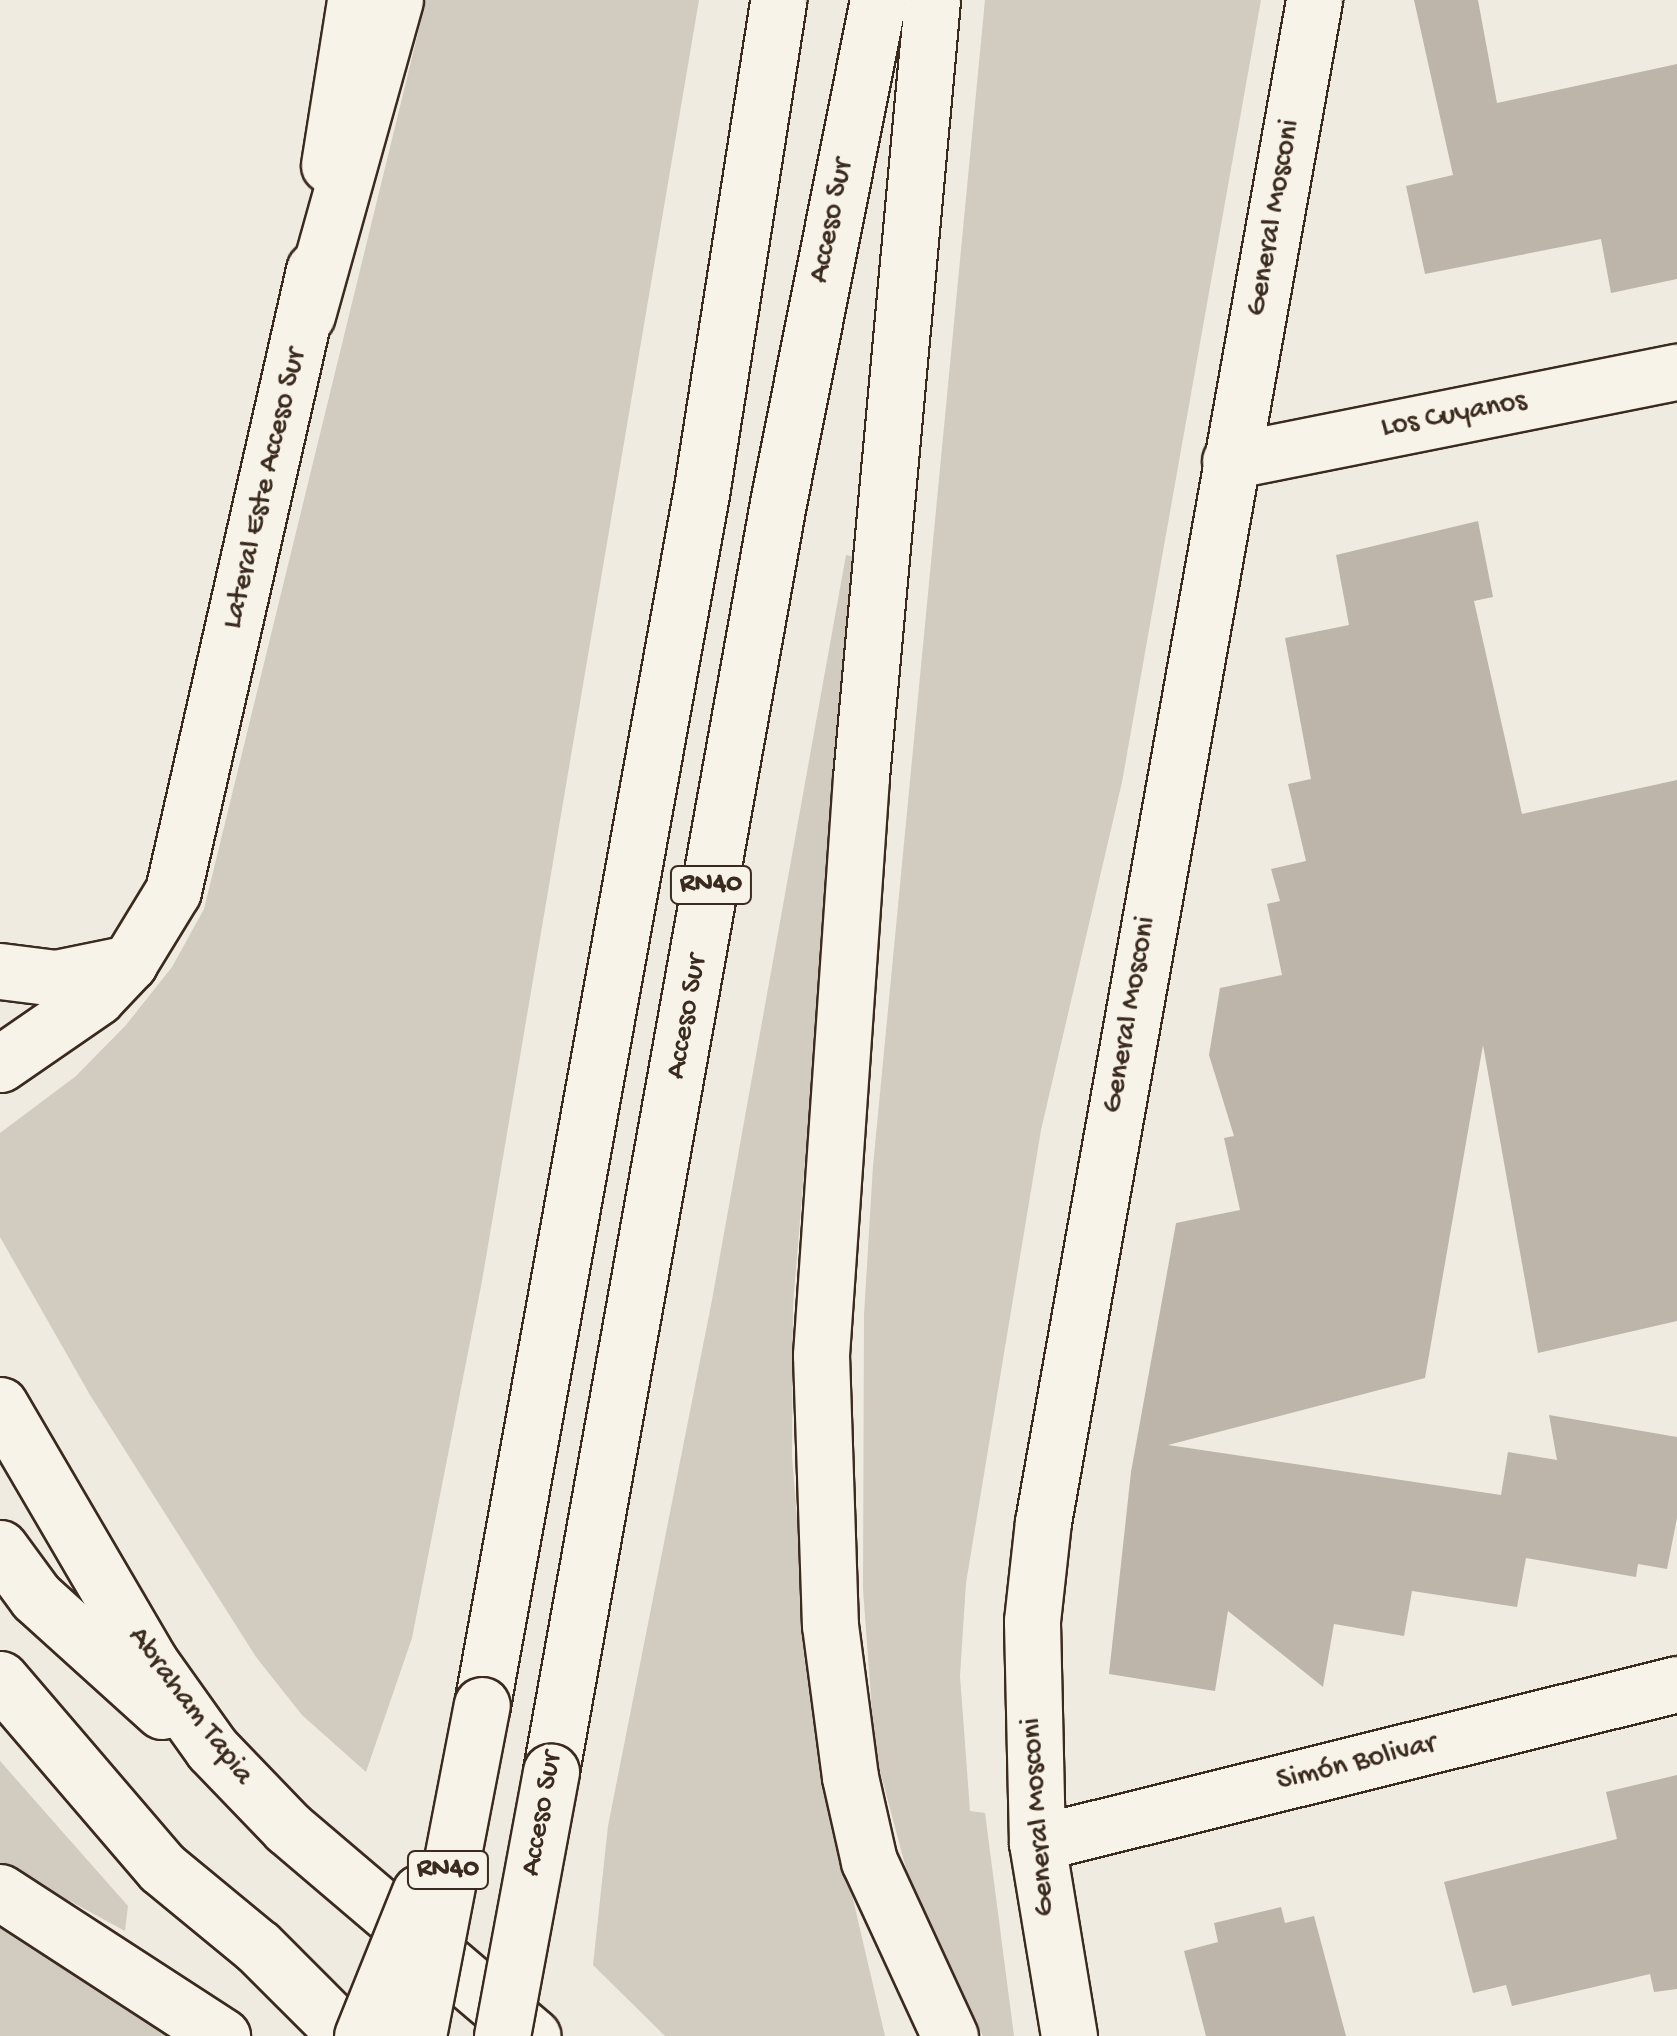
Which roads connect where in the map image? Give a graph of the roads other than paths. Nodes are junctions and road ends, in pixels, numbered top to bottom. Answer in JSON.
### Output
{"nodes":[{"id":1,"x":355,"y":0,"type":"edge"},
{"id":2,"x":395,"y":0,"type":"edge"},
{"id":3,"x":778,"y":0,"type":"edge"},
{"id":4,"x":878,"y":0,"type":"edge"},
{"id":5,"x":932,"y":0,"type":"edge"},
{"id":6,"x":1314,"y":0,"type":"edge"},
{"id":7,"x":307,"y":315,"type":"junction"},
{"id":8,"x":1677,"y":372,"type":"edge"},
{"id":9,"x":1230,"y":461,"type":"junction"},
{"id":10,"x":129,"y":963,"type":"junction"},
{"id":11,"x":0,"y":971,"type":"edge"},
{"id":12,"x":0,"y":1064,"type":"edge"},
{"id":13,"x":0,"y":1405,"type":"edge"},
{"id":14,"x":0,"y":1548,"type":"edge"},
{"id":15,"x":0,"y":1679,"type":"edge"},
{"id":16,"x":1677,"y":1684,"type":"edge"},
{"id":17,"x":212,"y":1749,"type":"junction"},
{"id":18,"x":463,"y":1783,"type":"junction"},
{"id":19,"x":1036,"y":1843,"type":"junction"},
{"id":20,"x":0,"y":1892,"type":"edge"},
{"id":21,"x":222,"y":2036,"type":"edge"},
{"id":22,"x":347,"y":2036,"type":"edge"},
{"id":23,"x":362,"y":2036,"type":"edge"},
{"id":24,"x":418,"y":2036,"type":"edge"},
{"id":25,"x":502,"y":2036,"type":"edge"},
{"id":26,"x":532,"y":2036,"type":"edge"},
{"id":27,"x":950,"y":2036,"type":"edge"},
{"id":28,"x":1069,"y":2036,"type":"edge"}],
"edges":[{"from":1,"to":7,"type":"main road","name":"Lateral Este Acceso Sur"},
{"from":2,"to":7,"type":"main road"},
{"from":3,"to":18,"type":"main road","number":"RN40","bridge":true},
{"from":4,"to":25,"type":"main road","name":"Acceso Sur","number":"RN40","bridge":true},
{"from":5,"to":27,"type":"main road"},
{"from":6,"to":9,"type":"main road","name":"General Mosconi"},
{"from":7,"to":10,"type":"main road","name":"Lateral Este Acceso Sur"},
{"from":8,"to":9,"type":"main road","name":"Los Cuyanos"},
{"from":9,"to":19,"type":"main road","name":"General Mosconi"},
{"from":10,"to":11,"type":"main road"},
{"from":10,"to":12,"type":"main road","name":"Lateral Este Acceso Sur"},
{"from":13,"to":17,"type":"main road","name":"Abraham Tapia"},
{"from":14,"to":17,"type":"main road"},
{"from":15,"to":22,"type":"main road"},
{"from":16,"to":19,"type":"main road","name":"Simón Bolivar"},
{"from":17,"to":26,"type":"main road","name":"Abraham Tapia"},
{"from":18,"to":23,"type":"main road","bridge":true},
{"from":18,"to":24,"type":"main road","number":"RN40","bridge":true},
{"from":19,"to":28,"type":"main road","name":"General Mosconi"},
{"from":20,"to":21,"type":"main road"}]}
